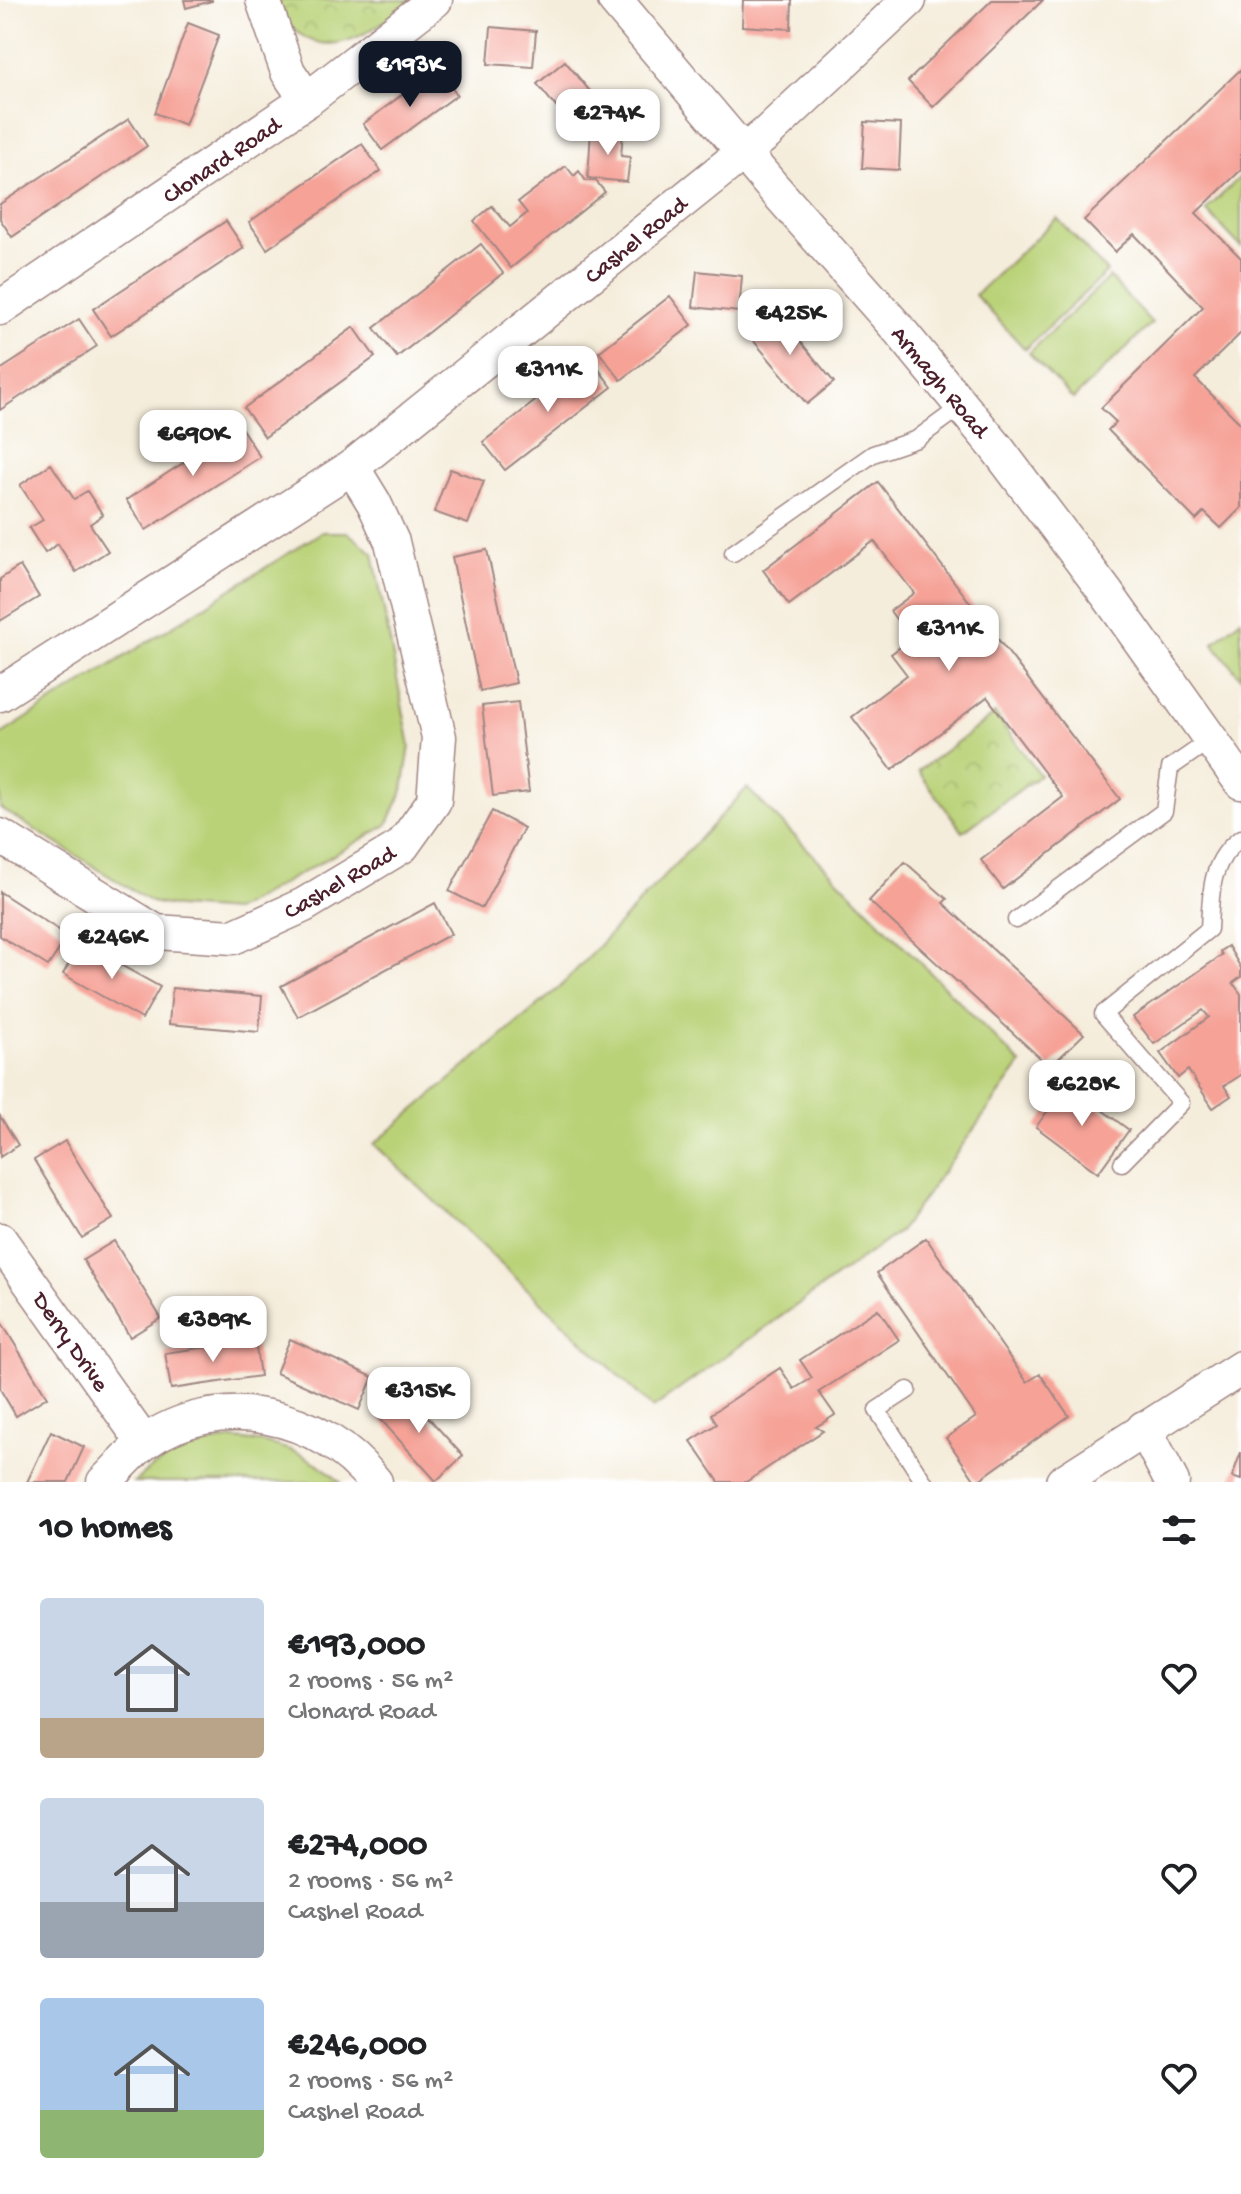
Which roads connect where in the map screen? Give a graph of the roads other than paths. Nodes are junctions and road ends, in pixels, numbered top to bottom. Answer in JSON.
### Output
{"nodes":[{"id":1,"x":263,"y":0,"type":"edge"},
{"id":2,"x":435,"y":0,"type":"edge"},
{"id":3,"x":615,"y":0,"type":"edge"},
{"id":4,"x":909,"y":0,"type":"edge"},
{"id":5,"x":307,"y":100,"type":"junction"},
{"id":6,"x":743,"y":150,"type":"junction"},
{"id":7,"x":0,"y":308,"type":"edge"},
{"id":8,"x":962,"y":406,"type":"junction"},
{"id":9,"x":352,"y":467,"type":"junction"},
{"id":10,"x":733,"y":553,"type":"dead end"},
{"id":11,"x":0,"y":694,"type":"edge"},
{"id":12,"x":1212,"y":739,"type":"junction"},
{"id":13,"x":1241,"y":782,"type":"edge"},
{"id":14,"x":0,"y":836,"type":"edge"},
{"id":15,"x":1241,"y":838,"type":"edge"},
{"id":16,"x":1016,"y":920,"type":"dead end"},
{"id":17,"x":1122,"y":1163,"type":"dead end"},
{"id":18,"x":0,"y":1240,"type":"edge"},
{"id":19,"x":1241,"y":1368,"type":"edge"},
{"id":20,"x":908,"y":1390,"type":"dead end"},
{"id":21,"x":1144,"y":1428,"type":"junction"},
{"id":22,"x":144,"y":1443,"type":"junction"},
{"id":23,"x":104,"y":1482,"type":"edge"},
{"id":24,"x":375,"y":1482,"type":"edge"},
{"id":25,"x":924,"y":1482,"type":"edge"},
{"id":26,"x":1063,"y":1482,"type":"edge"},
{"id":27,"x":1172,"y":1482,"type":"edge"}],
"edges":[{"from":1,"to":5,"type":"street"},
{"from":2,"to":5,"type":"street","name":"Clonard Road"},
{"from":3,"to":6,"type":"street","name":"Armagh Road"},
{"from":4,"to":6,"type":"street","name":"Cashel Road"},
{"from":5,"to":7,"type":"street","name":"Clonard Road"},
{"from":6,"to":8,"type":"street","name":"Armagh Road"},
{"from":6,"to":9,"type":"street","name":"Cashel Road"},
{"from":8,"to":10,"type":"lane"},
{"from":8,"to":12,"type":"street","name":"Armagh Road"},
{"from":9,"to":11,"type":"street","name":"Cashel Road"},
{"from":9,"to":14,"type":"street","name":"Cashel Road"},
{"from":12,"to":13,"type":"street","name":"Armagh Road"},
{"from":12,"to":16,"type":"lane"},
{"from":15,"to":17,"type":"lane"},
{"from":18,"to":22,"type":"street","name":"Derry Drive"},
{"from":19,"to":21,"type":"street"},
{"from":20,"to":25,"type":"lane"},
{"from":21,"to":26,"type":"street"},
{"from":21,"to":27,"type":"street"},
{"from":22,"to":23,"type":"street"},
{"from":22,"to":24,"type":"street"}]}
